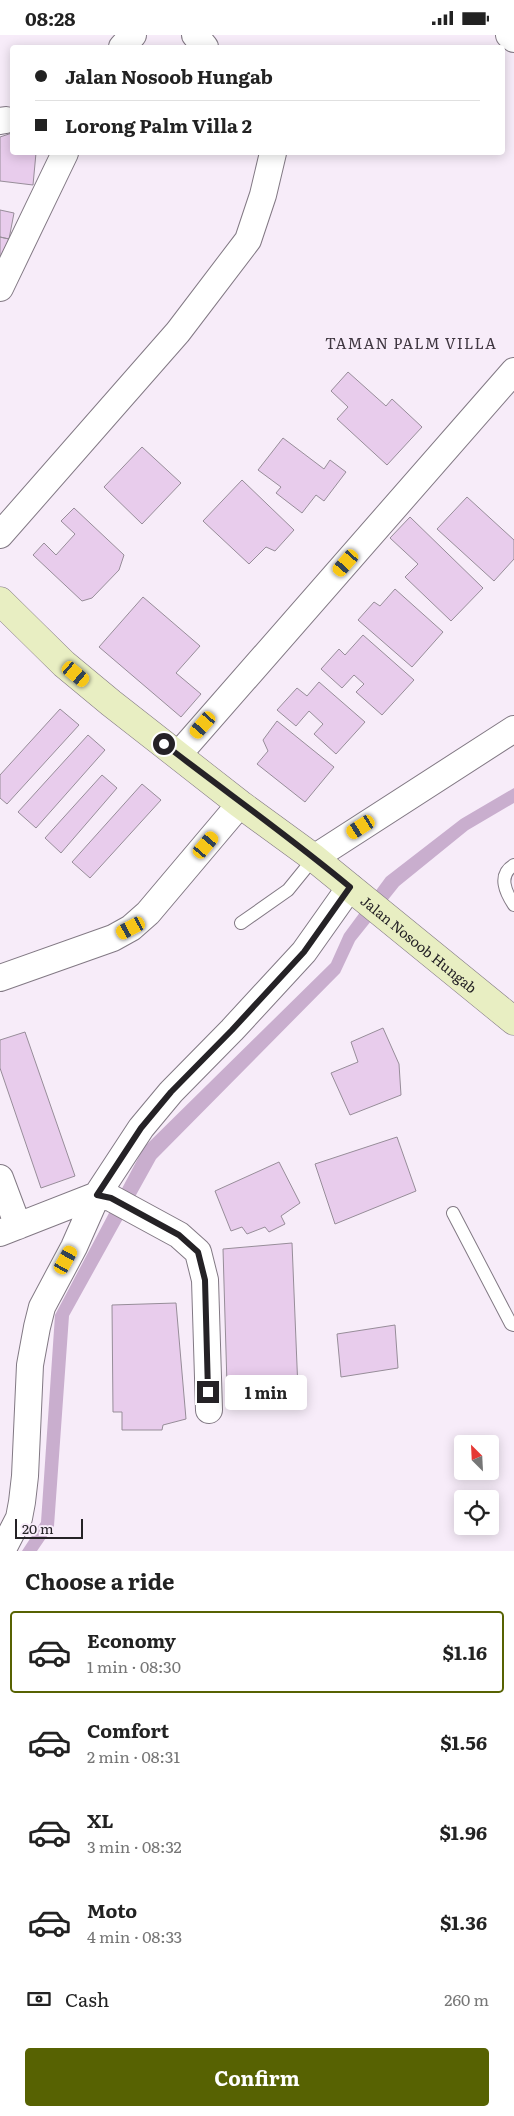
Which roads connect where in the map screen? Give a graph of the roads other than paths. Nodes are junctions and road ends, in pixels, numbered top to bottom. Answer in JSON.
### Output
{"nodes":[{"id":1,"x":132,"y":35,"type":"edge"},
{"id":2,"x":195,"y":35,"type":"edge"},
{"id":3,"x":509,"y":35,"type":"edge"},
{"id":4,"x":514,"y":39,"type":"edge"},
{"id":5,"x":124,"y":45,"type":"edge"},
{"id":6,"x":203,"y":45,"type":"edge"},
{"id":7,"x":64,"y":155,"type":"edge"},
{"id":8,"x":273,"y":155,"type":"edge"},
{"id":9,"x":0,"y":288,"type":"edge"},
{"id":10,"x":514,"y":371,"type":"edge"},
{"id":11,"x":0,"y":535,"type":"edge"},
{"id":12,"x":0,"y":601,"type":"edge"},
{"id":13,"x":514,"y":729,"type":"edge"},
{"id":14,"x":178,"y":755,"type":"junction"},
{"id":15,"x":240,"y":804,"type":"junction"},
{"id":16,"x":314,"y":858,"type":"junction"},
{"id":17,"x":514,"y":865,"type":"edge"},
{"id":18,"x":354,"y":891,"type":"junction"},
{"id":19,"x":514,"y":905,"type":"edge"},
{"id":20,"x":241,"y":923,"type":"dead end"},
{"id":21,"x":0,"y":978,"type":"edge"},
{"id":22,"x":514,"y":1021,"type":"edge"},
{"id":23,"x":0,"y":1178,"type":"edge"},
{"id":24,"x":104,"y":1196,"type":"junction"},
{"id":25,"x":453,"y":1213,"type":"dead end"},
{"id":26,"x":9,"y":1229,"type":"edge"},
{"id":27,"x":514,"y":1325,"type":"edge"},
{"id":28,"x":209,"y":1410,"type":"dead end"},
{"id":29,"x":2,"y":1551,"type":"edge"}],
"edges":[{"from":1,"to":5,"type":"street"},
{"from":2,"to":6,"type":"street"},
{"from":3,"to":4,"type":"street"},
{"from":7,"to":9,"type":"street"},
{"from":8,"to":11,"type":"street"},
{"from":10,"to":14,"type":"street"},
{"from":12,"to":14,"type":"main road","name":"Jalan Nosoob Hungab"},
{"from":13,"to":16,"type":"street"},
{"from":14,"to":15,"type":"main road","name":"Jalan Nosoob Hungab"},
{"from":15,"to":16,"type":"main road","name":"Jalan Nosoob Hungab"},
{"from":15,"to":21,"type":"street"},
{"from":16,"to":18,"type":"main road","name":"Jalan Nosoob Hungab"},
{"from":16,"to":20,"type":"lane"},
{"from":17,"to":19,"type":"lane"},
{"from":18,"to":22,"type":"main road","name":"Jalan Nosoob Hungab"},
{"from":18,"to":24,"type":"street"},
{"from":23,"to":26,"type":"street"},
{"from":24,"to":26,"type":"street"},
{"from":24,"to":28,"type":"street"},
{"from":24,"to":29,"type":"street"},
{"from":25,"to":27,"type":"lane"}]}
